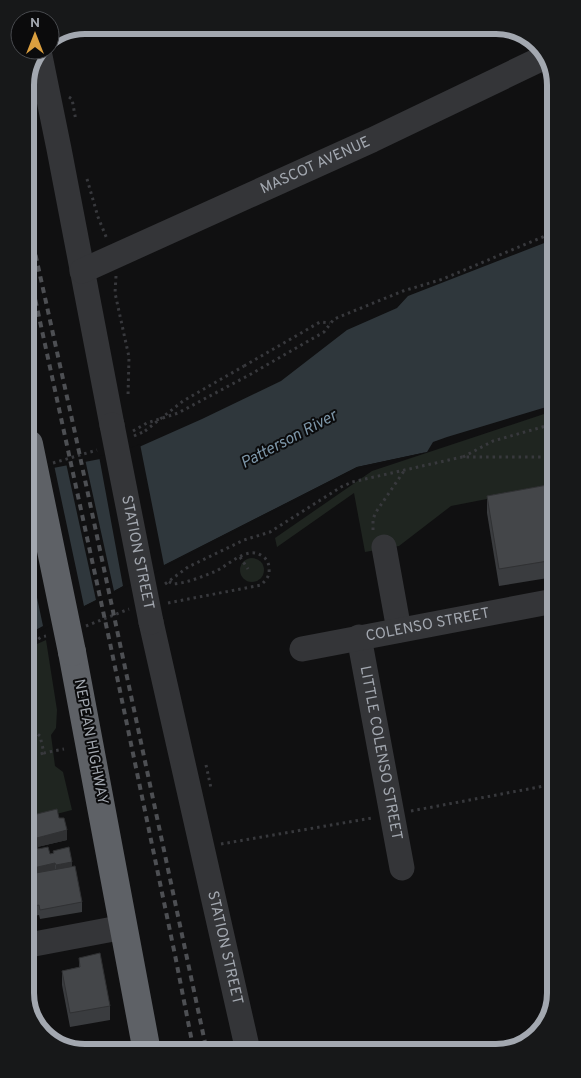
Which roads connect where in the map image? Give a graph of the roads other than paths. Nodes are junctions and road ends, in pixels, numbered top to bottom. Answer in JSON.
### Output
{"nodes":[{"id":1,"x":540,"y":59,"type":"edge"},
{"id":2,"x":41,"y":60,"type":"edge"},
{"id":3,"x":82,"y":271,"type":"junction"},
{"id":4,"x":34,"y":447,"type":"edge"},
{"id":5,"x":384,"y":548,"type":"road end"},
{"id":6,"x":547,"y":602,"type":"edge"},
{"id":7,"x":399,"y":630,"type":"junction"},
{"id":8,"x":359,"y":637,"type":"junction"},
{"id":9,"x":302,"y":649,"type":"dead end"},
{"id":10,"x":402,"y":868,"type":"dead end"},
{"id":11,"x":124,"y":927,"type":"junction"},
{"id":12,"x":34,"y":943,"type":"edge"},
{"id":13,"x":146,"y":1044,"type":"edge"},
{"id":14,"x":246,"y":1044,"type":"edge"}],
"edges":[{"from":1,"to":3,"type":"street","name":"MASCOT AVENUE"},
{"from":2,"to":3,"type":"street","name":"STATION STREET"},
{"from":3,"to":14,"type":"street","name":"STATION STREET","bridge":true},
{"from":4,"to":11,"type":"highway","name":"NEPEAN HIGHWAY","bridge":true},
{"from":5,"to":7,"type":"street"},
{"from":6,"to":7,"type":"street","name":"COLENSO STREET"},
{"from":7,"to":8,"type":"street","name":"COLENSO STREET"},
{"from":8,"to":9,"type":"street","name":"COLENSO STREET"},
{"from":8,"to":10,"type":"street","name":"LITTLE COLENSO STREET"},
{"from":11,"to":12,"type":"street"},
{"from":11,"to":13,"type":"highway","name":"NEPEAN HIGHWAY"}]}
